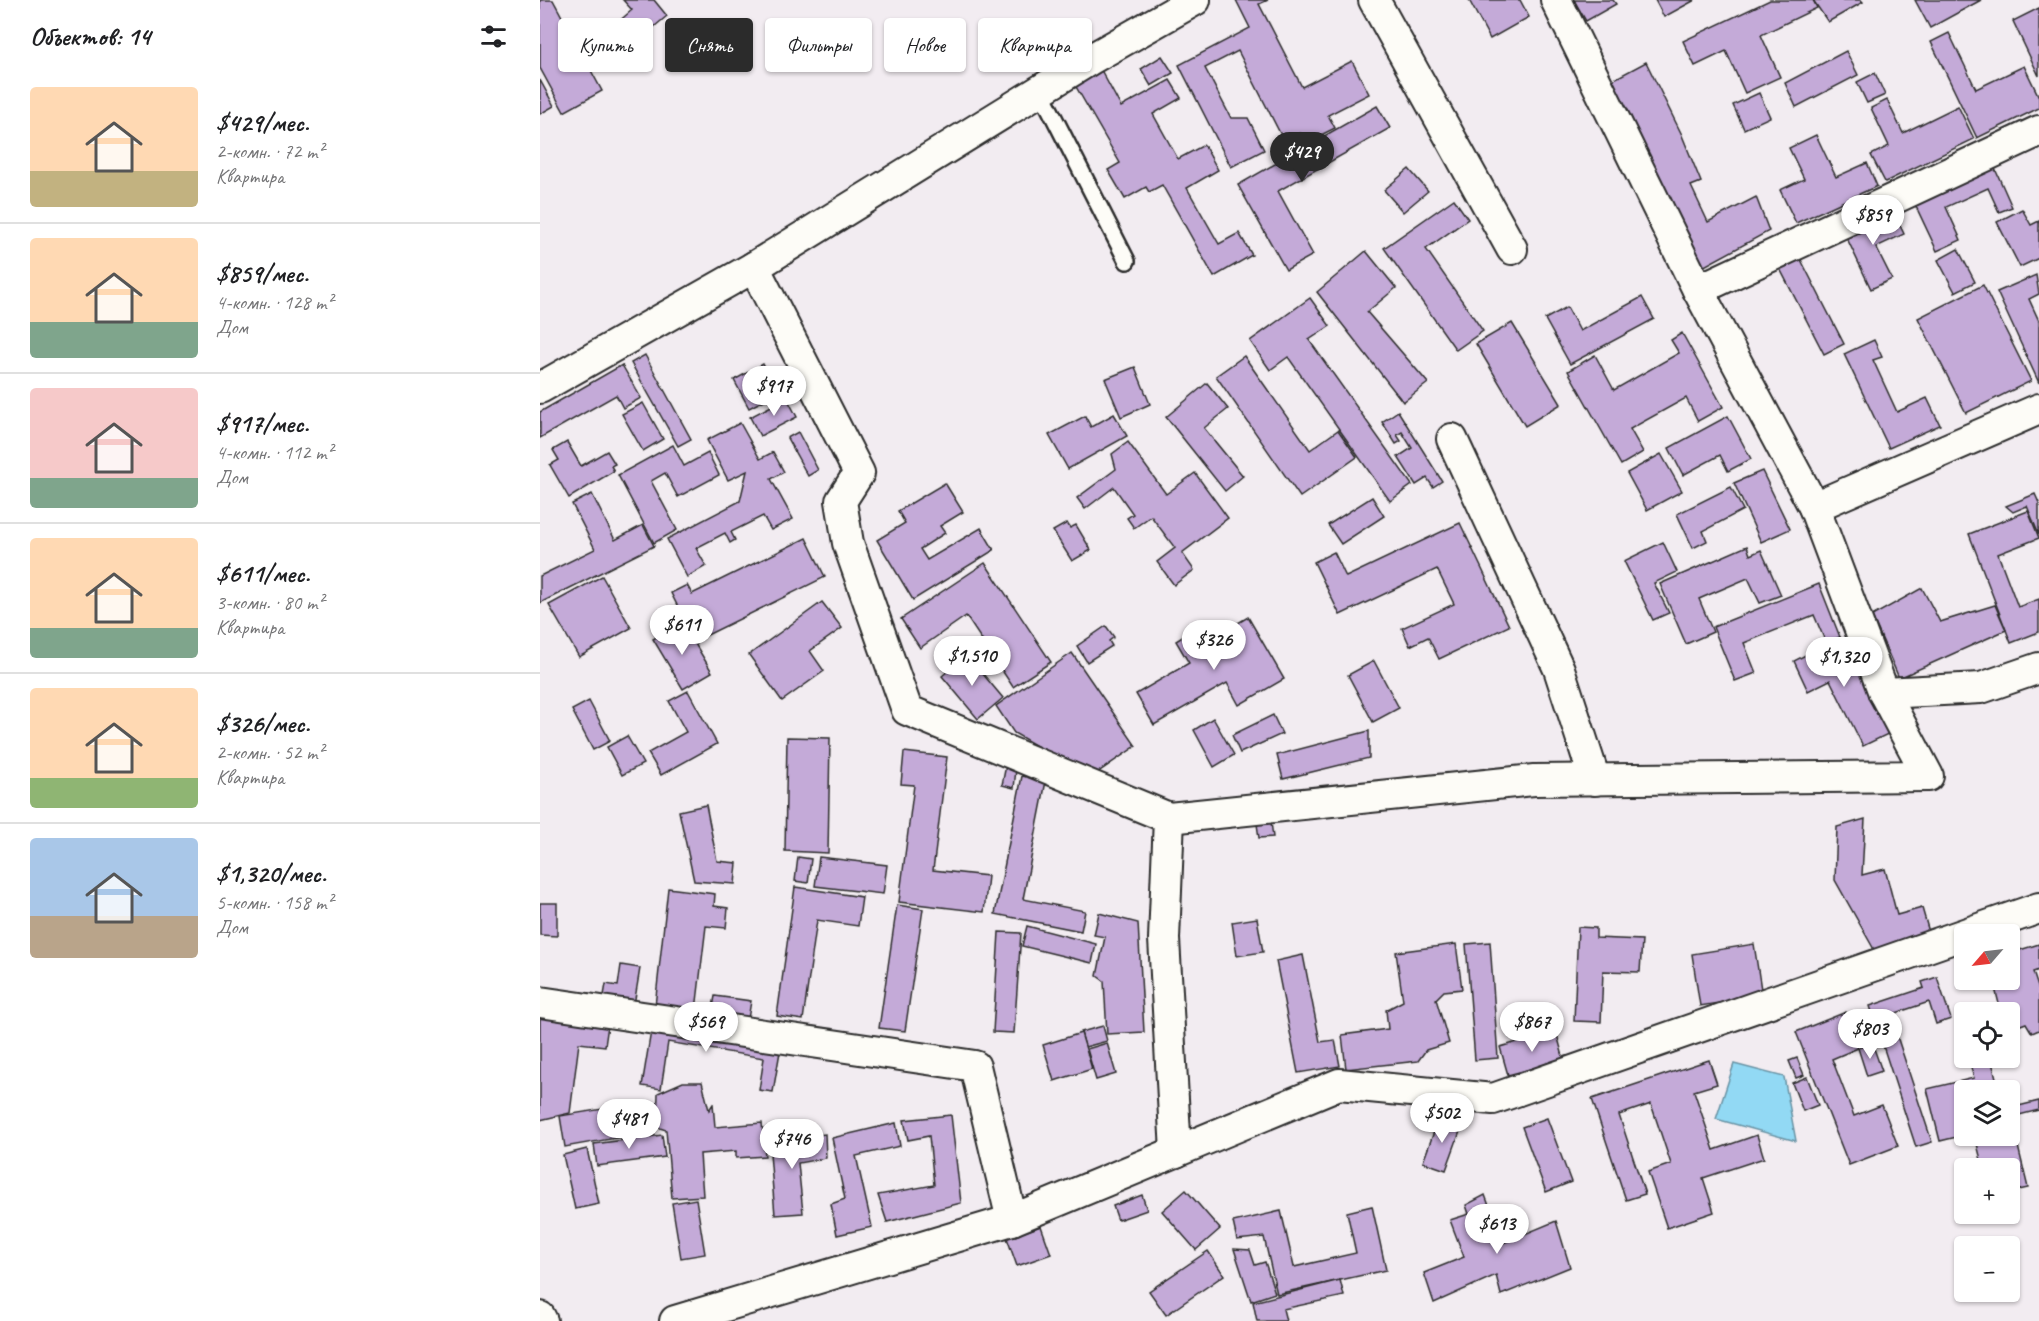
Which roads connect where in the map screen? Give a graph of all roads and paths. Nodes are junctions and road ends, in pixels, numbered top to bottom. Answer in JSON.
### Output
{"nodes":[{"id":1,"x":1195,"y":0,"type":"edge"},
{"id":2,"x":1374,"y":0,"type":"edge"},
{"id":3,"x":1556,"y":0,"type":"edge"},
{"id":4,"x":1040,"y":90,"type":"junction"},
{"id":5,"x":2039,"y":131,"type":"edge"},
{"id":6,"x":1512,"y":249,"type":"dead end"},
{"id":7,"x":1127,"y":261,"type":"dead end"},
{"id":8,"x":754,"y":267,"type":"junction"},
{"id":9,"x":1698,"y":290,"type":"junction"},
{"id":10,"x":540,"y":388,"type":"edge"},
{"id":11,"x":2039,"y":409,"type":"edge"},
{"id":12,"x":1452,"y":439,"type":"dead end"},
{"id":13,"x":1815,"y":507,"type":"junction"},
{"id":14,"x":2039,"y":668,"type":"edge"},
{"id":15,"x":1884,"y":693,"type":"junction"},
{"id":16,"x":1595,"y":780,"type":"junction"},
{"id":17,"x":1169,"y":818,"type":"junction"},
{"id":18,"x":2039,"y":908,"type":"edge"},
{"id":19,"x":540,"y":1002,"type":"edge"},
{"id":20,"x":1176,"y":1152,"type":"junction"},
{"id":21,"x":1012,"y":1220,"type":"junction"},
{"id":22,"x":675,"y":1321,"type":"edge"}],
"edges":[{"from":1,"to":4,"type":"street"},
{"from":2,"to":6,"type":"street"},
{"from":3,"to":9,"type":"street"},
{"from":4,"to":7,"type":"lane"},
{"from":4,"to":8,"type":"street"},
{"from":5,"to":9,"type":"street"},
{"from":8,"to":10,"type":"street"},
{"from":8,"to":17,"type":"street"},
{"from":9,"to":13,"type":"street"},
{"from":11,"to":13,"type":"street"},
{"from":12,"to":16,"type":"street"},
{"from":13,"to":15,"type":"street"},
{"from":14,"to":15,"type":"street"},
{"from":15,"to":16,"type":"street"},
{"from":16,"to":17,"type":"street"},
{"from":17,"to":20,"type":"street"},
{"from":18,"to":20,"type":"street"},
{"from":19,"to":21,"type":"street"},
{"from":20,"to":21,"type":"street"},
{"from":21,"to":22,"type":"street"}]}
